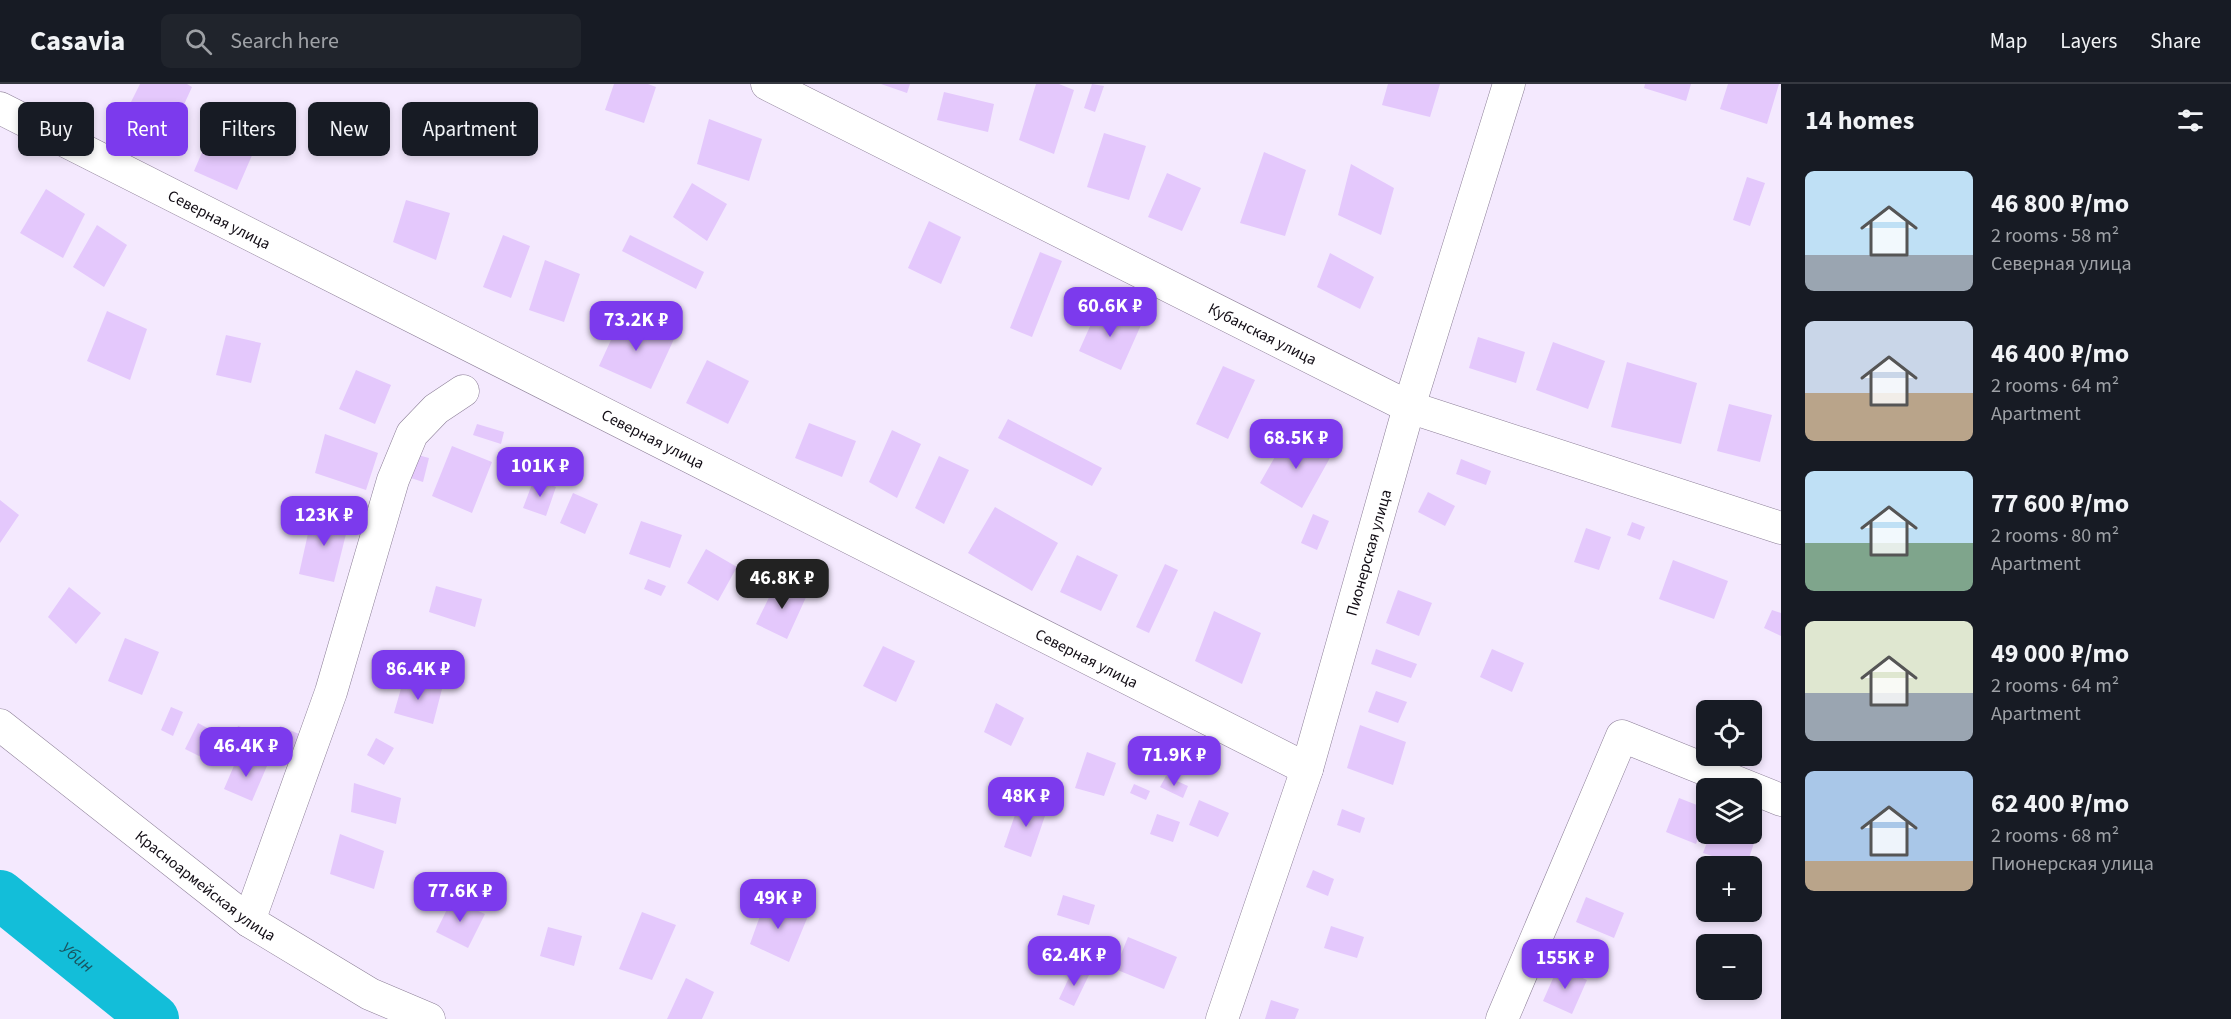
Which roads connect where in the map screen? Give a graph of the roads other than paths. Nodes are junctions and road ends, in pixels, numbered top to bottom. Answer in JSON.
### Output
{"nodes":[{"id":1,"x":767,"y":84,"type":"edge"},
{"id":2,"x":1509,"y":84,"type":"edge"},
{"id":3,"x":0,"y":108,"type":"edge"},
{"id":4,"x":463,"y":391,"type":"dead end"},
{"id":5,"x":1409,"y":407,"type":"junction"},
{"id":6,"x":1781,"y":528,"type":"edge"},
{"id":7,"x":0,"y":725,"type":"edge"},
{"id":8,"x":1307,"y":769,"type":"junction"},
{"id":9,"x":1781,"y":800,"type":"edge"},
{"id":10,"x":249,"y":921,"type":"junction"},
{"id":11,"x":429,"y":1019,"type":"edge"},
{"id":12,"x":1222,"y":1019,"type":"edge"},
{"id":13,"x":1502,"y":1019,"type":"edge"}],
"edges":[{"from":1,"to":5,"type":"street","name":"Кубанская улица"},
{"from":2,"to":5,"type":"street","name":"Пионерская улица"},
{"from":3,"to":8,"type":"street","name":"Северная улица"},
{"from":4,"to":10,"type":"street"},
{"from":5,"to":6,"type":"street","name":"Кубанская улица"},
{"from":5,"to":8,"type":"street","name":"Пионерская улица"},
{"from":7,"to":10,"type":"street","name":"Красноармейская улица"},
{"from":8,"to":12,"type":"street","name":"Пионерская улица"},
{"from":9,"to":13,"type":"street"},
{"from":10,"to":11,"type":"street","name":"Красноармейская улица"}]}
